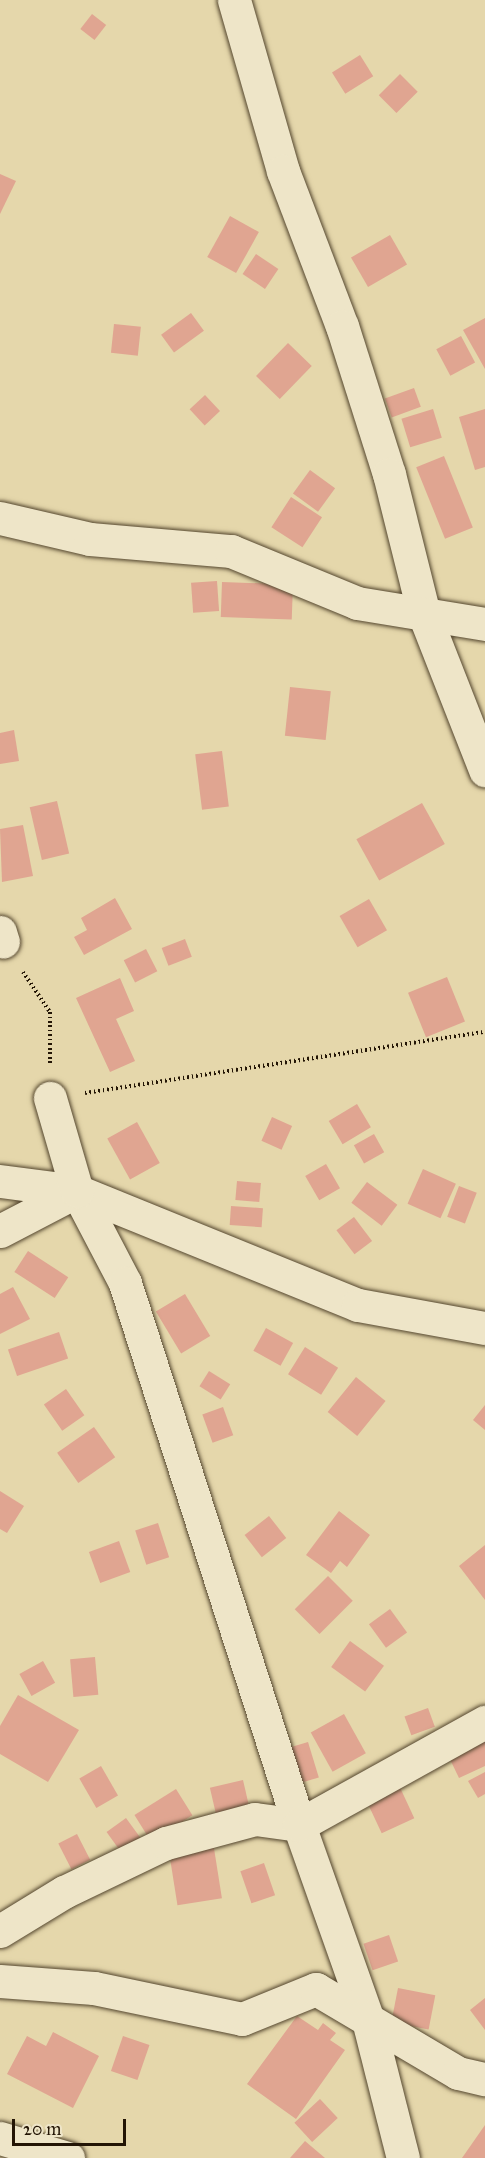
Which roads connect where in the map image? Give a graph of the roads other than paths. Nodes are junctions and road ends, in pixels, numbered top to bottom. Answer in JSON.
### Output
{"nodes":[{"id":1,"x":234,"y":0,"type":"edge"},
{"id":2,"x":0,"y":518,"type":"edge"},
{"id":3,"x":424,"y":614,"type":"junction"},
{"id":4,"x":485,"y":624,"type":"edge"},
{"id":5,"x":485,"y":770,"type":"edge"},
{"id":6,"x":50,"y":1098,"type":"road end"},
{"id":7,"x":0,"y":1181,"type":"edge"},
{"id":8,"x":77,"y":1191,"type":"junction"},
{"id":9,"x":0,"y":1231,"type":"edge"},
{"id":10,"x":485,"y":1328,"type":"edge"},
{"id":11,"x":485,"y":1722,"type":"edge"},
{"id":12,"x":299,"y":1825,"type":"junction"},
{"id":13,"x":0,"y":1931,"type":"edge"},
{"id":14,"x":0,"y":1981,"type":"edge"},
{"id":15,"x":368,"y":2020,"type":"junction"},
{"id":16,"x":485,"y":2079,"type":"edge"},
{"id":17,"x":0,"y":2138,"type":"edge"},
{"id":18,"x":68,"y":2158,"type":"edge"},
{"id":19,"x":403,"y":2158,"type":"edge"}],
"edges":[{"from":1,"to":3,"type":"street"},
{"from":2,"to":3,"type":"street"},
{"from":3,"to":4,"type":"street"},
{"from":3,"to":5,"type":"street"},
{"from":6,"to":8,"type":"street"},
{"from":7,"to":8,"type":"street"},
{"from":8,"to":9,"type":"street"},
{"from":8,"to":10,"type":"street"},
{"from":8,"to":12,"type":"street"},
{"from":11,"to":12,"type":"street"},
{"from":12,"to":13,"type":"street"},
{"from":12,"to":15,"type":"street"},
{"from":14,"to":15,"type":"street"},
{"from":15,"to":16,"type":"street"},
{"from":15,"to":19,"type":"street"},
{"from":17,"to":18,"type":"street"}]}
